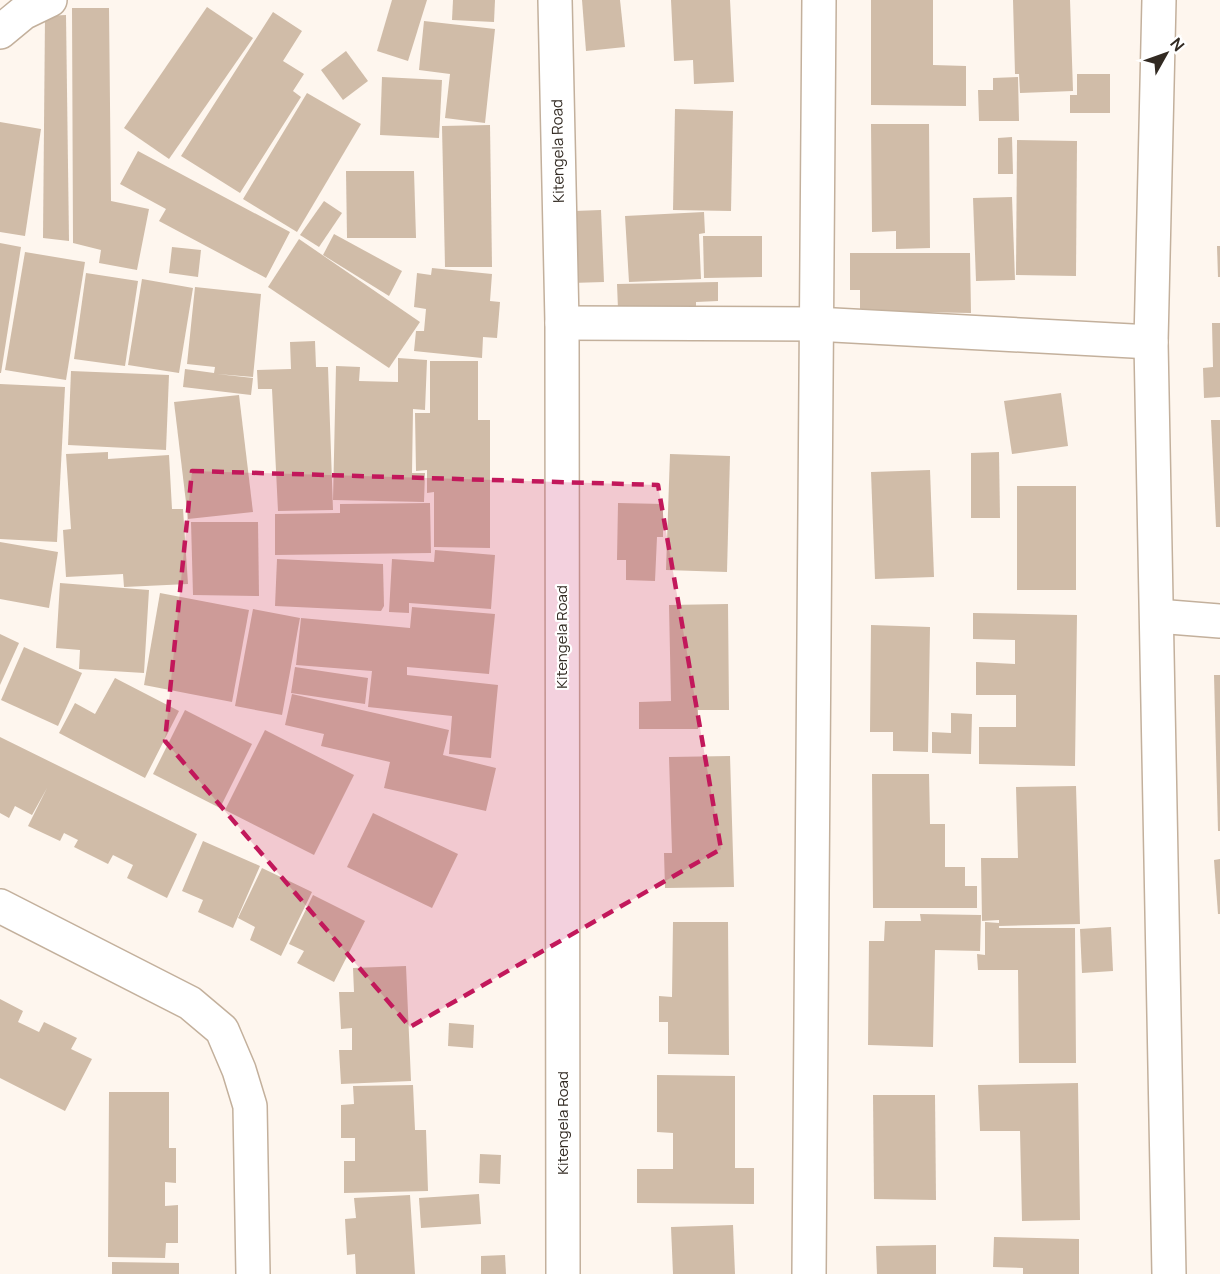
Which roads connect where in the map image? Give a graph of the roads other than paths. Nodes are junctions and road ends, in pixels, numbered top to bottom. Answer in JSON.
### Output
{"nodes":[{"id":1,"x":50,"y":0,"type":"edge"},
{"id":2,"x":555,"y":0,"type":"edge"},
{"id":3,"x":819,"y":0,"type":"edge"},
{"id":4,"x":1159,"y":0,"type":"edge"},
{"id":5,"x":0,"y":32,"type":"edge"},
{"id":6,"x":562,"y":323,"type":"junction"},
{"id":7,"x":815,"y":324,"type":"junction"},
{"id":8,"x":1152,"y":342,"type":"junction"},
{"id":9,"x":1157,"y":616,"type":"junction"},
{"id":10,"x":1220,"y":621,"type":"edge"},
{"id":11,"x":0,"y":906,"type":"edge"},
{"id":12,"x":253,"y":1274,"type":"edge"},
{"id":13,"x":563,"y":1274,"type":"edge"},
{"id":14,"x":809,"y":1274,"type":"edge"},
{"id":15,"x":1169,"y":1274,"type":"edge"}],
"edges":[{"from":1,"to":5,"type":"street"},
{"from":2,"to":6,"type":"street","name":"Kitengela Road"},
{"from":3,"to":7,"type":"street"},
{"from":4,"to":8,"type":"street"},
{"from":6,"to":7,"type":"street"},
{"from":6,"to":13,"type":"street","name":"Kitengela Road"},
{"from":7,"to":8,"type":"street"},
{"from":7,"to":14,"type":"street"},
{"from":8,"to":9,"type":"street"},
{"from":9,"to":10,"type":"street"},
{"from":9,"to":15,"type":"street"},
{"from":11,"to":12,"type":"street"}]}
